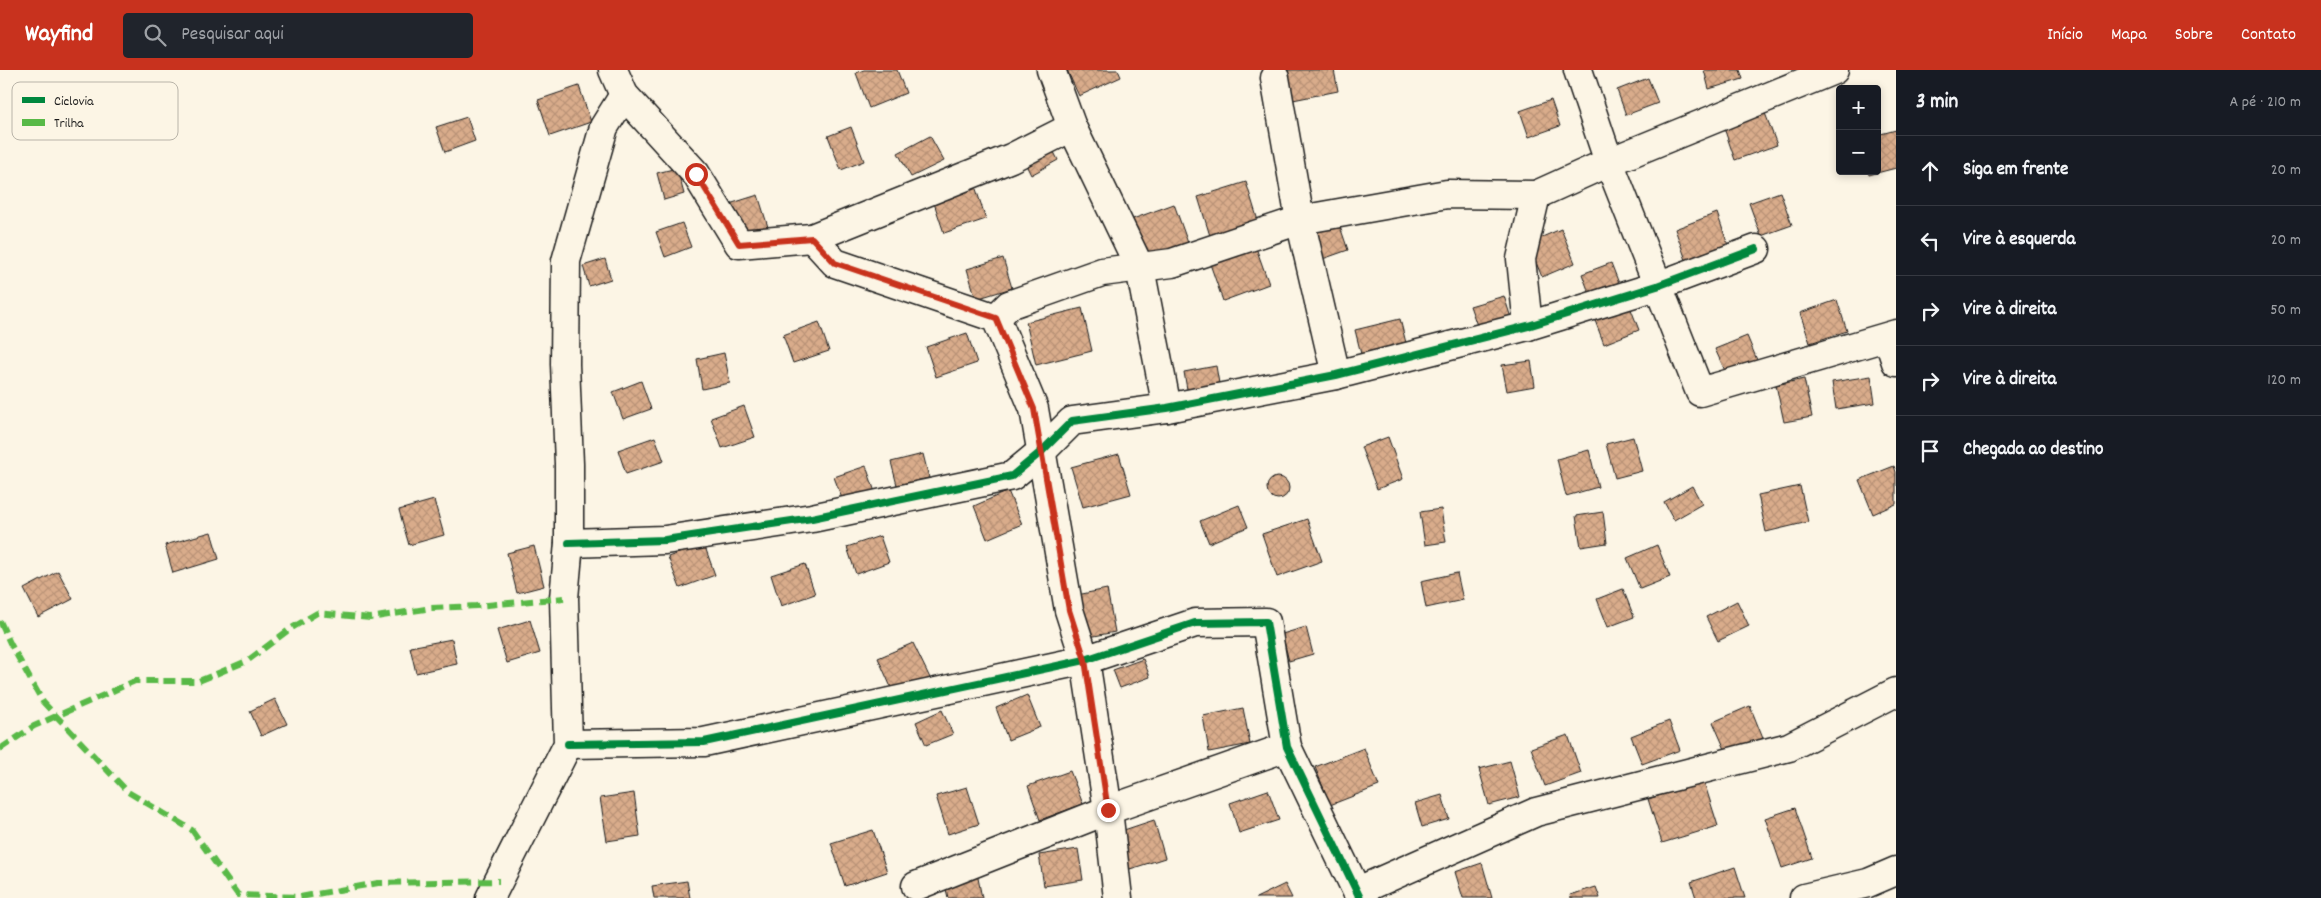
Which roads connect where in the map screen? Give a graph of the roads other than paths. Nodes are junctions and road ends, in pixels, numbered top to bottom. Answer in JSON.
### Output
{"nodes":[{"id":1,"x":613,"y":70,"type":"edge"},
{"id":2,"x":1051,"y":70,"type":"edge"},
{"id":3,"x":1578,"y":70,"type":"edge"},
{"id":4,"x":1834,"y":70,"type":"edge"},
{"id":5,"x":1275,"y":78,"type":"dead end"},
{"id":6,"x":624,"y":95,"type":"junction"},
{"id":7,"x":1072,"y":127,"type":"junction"},
{"id":8,"x":1610,"y":162,"type":"junction"},
{"id":9,"x":1536,"y":195,"type":"junction"},
{"id":10,"x":1300,"y":220,"type":"junction"},
{"id":11,"x":812,"y":238,"type":"junction"},
{"id":12,"x":1756,"y":249,"type":"dead end"},
{"id":13,"x":1140,"y":268,"type":"junction"},
{"id":14,"x":1657,"y":286,"type":"junction"},
{"id":15,"x":996,"y":318,"type":"junction"},
{"id":16,"x":1528,"y":326,"type":"junction"},
{"id":17,"x":1893,"y":345,"type":"edge"},
{"id":18,"x":1336,"y":375,"type":"junction"},
{"id":19,"x":1167,"y":408,"type":"junction"},
{"id":20,"x":1042,"y":451,"type":"junction"},
{"id":21,"x":569,"y":543,"type":"junction"},
{"id":22,"x":1085,"y":660,"type":"junction"},
{"id":23,"x":1896,"y":692,"type":"edge"},
{"id":24,"x":568,"y":744,"type":"junction"},
{"id":25,"x":1286,"y":747,"type":"junction"},
{"id":26,"x":1108,"y":810,"type":"junction"},
{"id":27,"x":1896,"y":871,"type":"edge"},
{"id":28,"x":916,"y":886,"type":"dead end"},
{"id":29,"x":1359,"y":894,"type":"edge"},
{"id":30,"x":490,"y":898,"type":"edge"},
{"id":31,"x":1118,"y":898,"type":"edge"},
{"id":32,"x":1804,"y":898,"type":"edge"}],
"edges":[{"from":1,"to":6,"type":"street"},
{"from":2,"to":7,"type":"street"},
{"from":3,"to":8,"type":"street"},
{"from":4,"to":8,"type":"street"},
{"from":5,"to":10,"type":"street"},
{"from":6,"to":11,"type":"street"},
{"from":6,"to":21,"type":"street"},
{"from":7,"to":11,"type":"street"},
{"from":7,"to":13,"type":"street"},
{"from":8,"to":9,"type":"street"},
{"from":8,"to":14,"type":"street"},
{"from":9,"to":10,"type":"street"},
{"from":9,"to":16,"type":"street"},
{"from":10,"to":13,"type":"street"},
{"from":10,"to":18,"type":"street"},
{"from":11,"to":15,"type":"street"},
{"from":12,"to":14,"type":"street"},
{"from":13,"to":15,"type":"street"},
{"from":13,"to":19,"type":"street"},
{"from":14,"to":16,"type":"street"},
{"from":14,"to":17,"type":"street"},
{"from":15,"to":20,"type":"street"},
{"from":16,"to":18,"type":"street"},
{"from":18,"to":19,"type":"street"},
{"from":19,"to":20,"type":"street"},
{"from":20,"to":21,"type":"street"},
{"from":20,"to":22,"type":"street"},
{"from":21,"to":24,"type":"street"},
{"from":22,"to":24,"type":"street"},
{"from":22,"to":25,"type":"street"},
{"from":22,"to":26,"type":"street"},
{"from":23,"to":29,"type":"street"},
{"from":24,"to":30,"type":"street"},
{"from":25,"to":26,"type":"street"},
{"from":25,"to":29,"type":"street"},
{"from":26,"to":28,"type":"street"},
{"from":26,"to":31,"type":"street"},
{"from":27,"to":32,"type":"street"}]}
